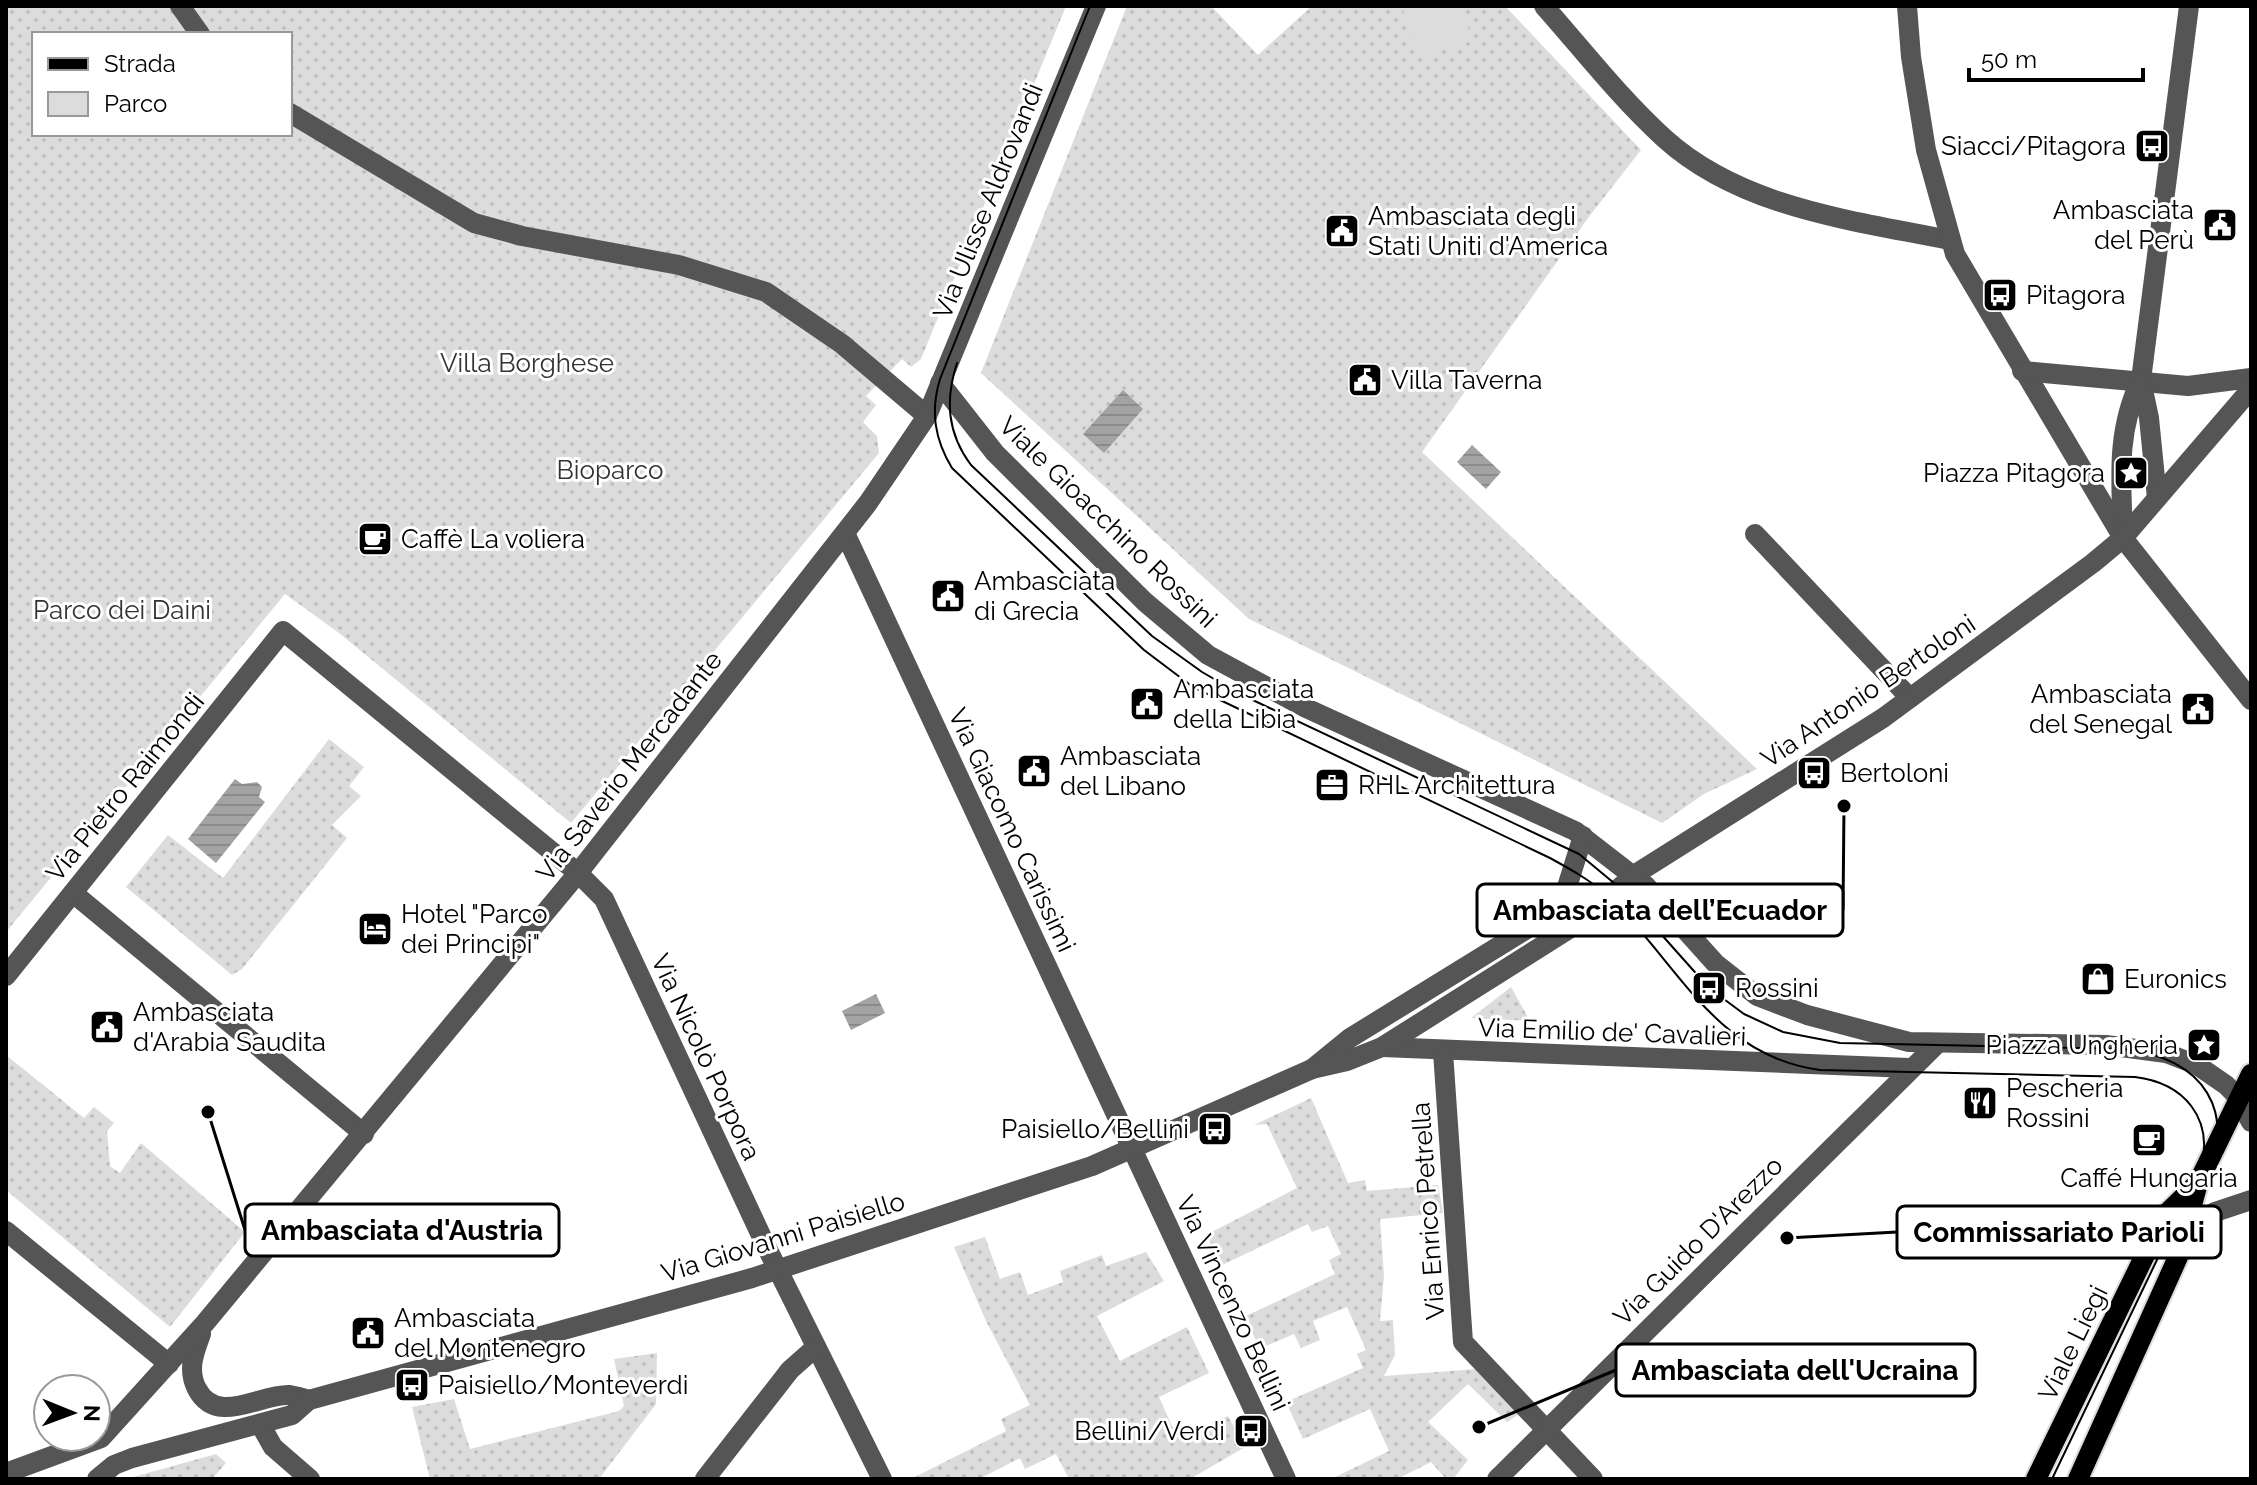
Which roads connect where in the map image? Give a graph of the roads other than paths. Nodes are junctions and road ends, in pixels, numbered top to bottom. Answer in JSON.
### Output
{"nodes":[{"id":1,"x":180,"y":6,"type":"edge"},
{"id":2,"x":1096,"y":6,"type":"edge"},
{"id":3,"x":1544,"y":6,"type":"edge"},
{"id":4,"x":1907,"y":6,"type":"edge"},
{"id":5,"x":2189,"y":6,"type":"edge"},
{"id":6,"x":199,"y":32,"type":"edge"},
{"id":7,"x":292,"y":114,"type":"edge"},
{"id":8,"x":1949,"y":240,"type":"junction"},
{"id":9,"x":2022,"y":371,"type":"junction"},
{"id":10,"x":2251,"y":378,"type":"edge"},
{"id":11,"x":2141,"y":380,"type":"junction"},
{"id":12,"x":940,"y":383,"type":"junction"},
{"id":13,"x":2251,"y":389,"type":"edge"},
{"id":14,"x":927,"y":416,"type":"junction"},
{"id":15,"x":2157,"y":498,"type":"junction"},
{"id":16,"x":845,"y":533,"type":"junction"},
{"id":17,"x":1755,"y":534,"type":"dead end"},
{"id":18,"x":2123,"y":538,"type":"junction"},
{"id":19,"x":283,"y":631,"type":"joint"},
{"id":20,"x":1910,"y":698,"type":"junction"},
{"id":21,"x":2251,"y":700,"type":"edge"},
{"id":22,"x":1583,"y":836,"type":"junction"},
{"id":23,"x":578,"y":873,"type":"junction"},
{"id":24,"x":1634,"y":875,"type":"junction"},
{"id":25,"x":73,"y":893,"type":"junction"},
{"id":26,"x":6,"y":976,"type":"edge"},
{"id":27,"x":1938,"y":1043,"type":"junction"},
{"id":28,"x":1382,"y":1047,"type":"junction"},
{"id":29,"x":1443,"y":1052,"type":"junction"},
{"id":30,"x":1909,"y":1068,"type":"junction"},
{"id":31,"x":1312,"y":1069,"type":"junction"},
{"id":32,"x":2251,"y":1074,"type":"edge"},
{"id":33,"x":2244,"y":1095,"type":"edge"},
{"id":34,"x":2251,"y":1122,"type":"edge"},
{"id":35,"x":364,"y":1134,"type":"junction"},
{"id":36,"x":1133,"y":1149,"type":"junction"},
{"id":37,"x":2198,"y":1183,"type":"junction"},
{"id":38,"x":2251,"y":1200,"type":"edge"},
{"id":39,"x":2187,"y":1228,"type":"junction"},
{"id":40,"x":6,"y":1231,"type":"edge"},
{"id":41,"x":777,"y":1269,"type":"junction"},
{"id":42,"x":205,"y":1323,"type":"junction"},
{"id":43,"x":816,"y":1347,"type":"junction"},
{"id":44,"x":169,"y":1364,"type":"junction"},
{"id":45,"x":309,"y":1400,"type":"junction"},
{"id":46,"x":260,"y":1424,"type":"junction"},
{"id":47,"x":1547,"y":1429,"type":"junction"},
{"id":48,"x":6,"y":1473,"type":"edge"},
{"id":49,"x":97,"y":1479,"type":"edge"},
{"id":50,"x":310,"y":1479,"type":"edge"},
{"id":51,"x":705,"y":1479,"type":"edge"},
{"id":52,"x":882,"y":1479,"type":"edge"},
{"id":53,"x":1286,"y":1479,"type":"edge"},
{"id":54,"x":1497,"y":1479,"type":"edge"},
{"id":55,"x":1593,"y":1479,"type":"edge"},
{"id":56,"x":2036,"y":1479,"type":"edge"},
{"id":57,"x":2078,"y":1479,"type":"edge"}],
"edges":[{"from":1,"to":6,"type":"street"},
{"from":2,"to":12,"type":"street","name":"Via Ulisse Aldrovandi"},
{"from":3,"to":8,"type":"street"},
{"from":4,"to":8,"type":"street"},
{"from":5,"to":11,"type":"street"},
{"from":7,"to":14,"type":"street"},
{"from":8,"to":9,"type":"street"},
{"from":9,"to":11,"type":"street"},
{"from":9,"to":18,"type":"street"},
{"from":10,"to":11,"type":"street"},
{"from":11,"to":15,"type":"street"},
{"from":11,"to":18,"type":"street"},
{"from":12,"to":14,"type":"street","name":"Via Ulisse Aldrovandi"},
{"from":12,"to":22,"type":"street","name":"Viale Gioacchino Rossini"},
{"from":13,"to":15,"type":"street"},
{"from":14,"to":16,"type":"street","name":"Via Saverio Mercadante"},
{"from":15,"to":18,"type":"street"},
{"from":16,"to":23,"type":"street","name":"Via Saverio Mercadante"},
{"from":16,"to":36,"type":"street","name":"Via Giacomo Carissimi"},
{"from":17,"to":20,"type":"street"},
{"from":18,"to":20,"type":"street","name":"Via Antonio Bertoloni"},
{"from":18,"to":21,"type":"street"},
{"from":19,"to":23,"type":"street","name":"Via Nicolò Porpora"},
{"from":19,"to":25,"type":"street","name":"Via Pietro Raimondi"},
{"from":20,"to":24,"type":"street","name":"Via Antonio Bertoloni"},
{"from":22,"to":24,"type":"street","name":"Viale Gioacchino Rossini"},
{"from":22,"to":31,"type":"street","name":"Via Giovanni Paisiello"},
{"from":23,"to":35,"type":"street","name":"Via Saverio Mercadante"},
{"from":23,"to":41,"type":"street","name":"Via Nicolò Porpora"},
{"from":24,"to":27,"type":"street","name":"Viale Gioacchino Rossini"},
{"from":24,"to":28,"type":"street","name":"Via Giovanni Paisiello"},
{"from":25,"to":26,"type":"street","name":"Via Pietro Raimondi"},
{"from":25,"to":35,"type":"street"},
{"from":27,"to":30,"type":"street","name":"Via Guido D'Arezzo"},
{"from":27,"to":33,"type":"street","name":"Viale Gioacchino Rossini"},
{"from":28,"to":29,"type":"street","name":"Via Emilio de' Cavalieri"},
{"from":28,"to":31,"type":"street","name":"Via Giovanni Paisiello"},
{"from":29,"to":30,"type":"street","name":"Via Emilio de' Cavalieri"},
{"from":29,"to":47,"type":"street","name":"Via Enrico Petrella"},
{"from":30,"to":47,"type":"street","name":"Via Guido D'Arezzo"},
{"from":31,"to":36,"type":"street","name":"Via Giovanni Paisiello"},
{"from":32,"to":33,"type":"main road"},
{"from":33,"to":34,"type":"street"},
{"from":33,"to":37,"type":"main road"},
{"from":35,"to":42,"type":"street","name":"Via Saverio Mercadante"},
{"from":36,"to":41,"type":"street","name":"Via Giovanni Paisiello"},
{"from":36,"to":53,"type":"street","name":"Via Vincenzo Bellini"},
{"from":37,"to":39,"type":"main road"},
{"from":37,"to":56,"type":"main road","name":"Viale Liegi"},
{"from":38,"to":39,"type":"street"},
{"from":39,"to":57,"type":"main road"},
{"from":40,"to":44,"type":"street"},
{"from":41,"to":43,"type":"street","name":"Via Nicolò Porpora"},
{"from":41,"to":45,"type":"street","name":"Via Giovanni Paisiello"},
{"from":42,"to":44,"type":"street","name":"Via Saverio Mercadante"},
{"from":42,"to":45,"type":"street"},
{"from":43,"to":51,"type":"street"},
{"from":43,"to":52,"type":"street","name":"Via Nicolò Porpora"},
{"from":44,"to":48,"type":"street","name":"Via Saverio Mercadante"},
{"from":45,"to":46,"type":"street","name":"Via Giovanni Paisiello"},
{"from":46,"to":49,"type":"street","name":"Via Giovanni Paisiello"},
{"from":46,"to":50,"type":"street"},
{"from":47,"to":54,"type":"street","name":"Via Guido D'Arezzo"},
{"from":47,"to":55,"type":"street","name":"Via Enrico Petrella"}]}
